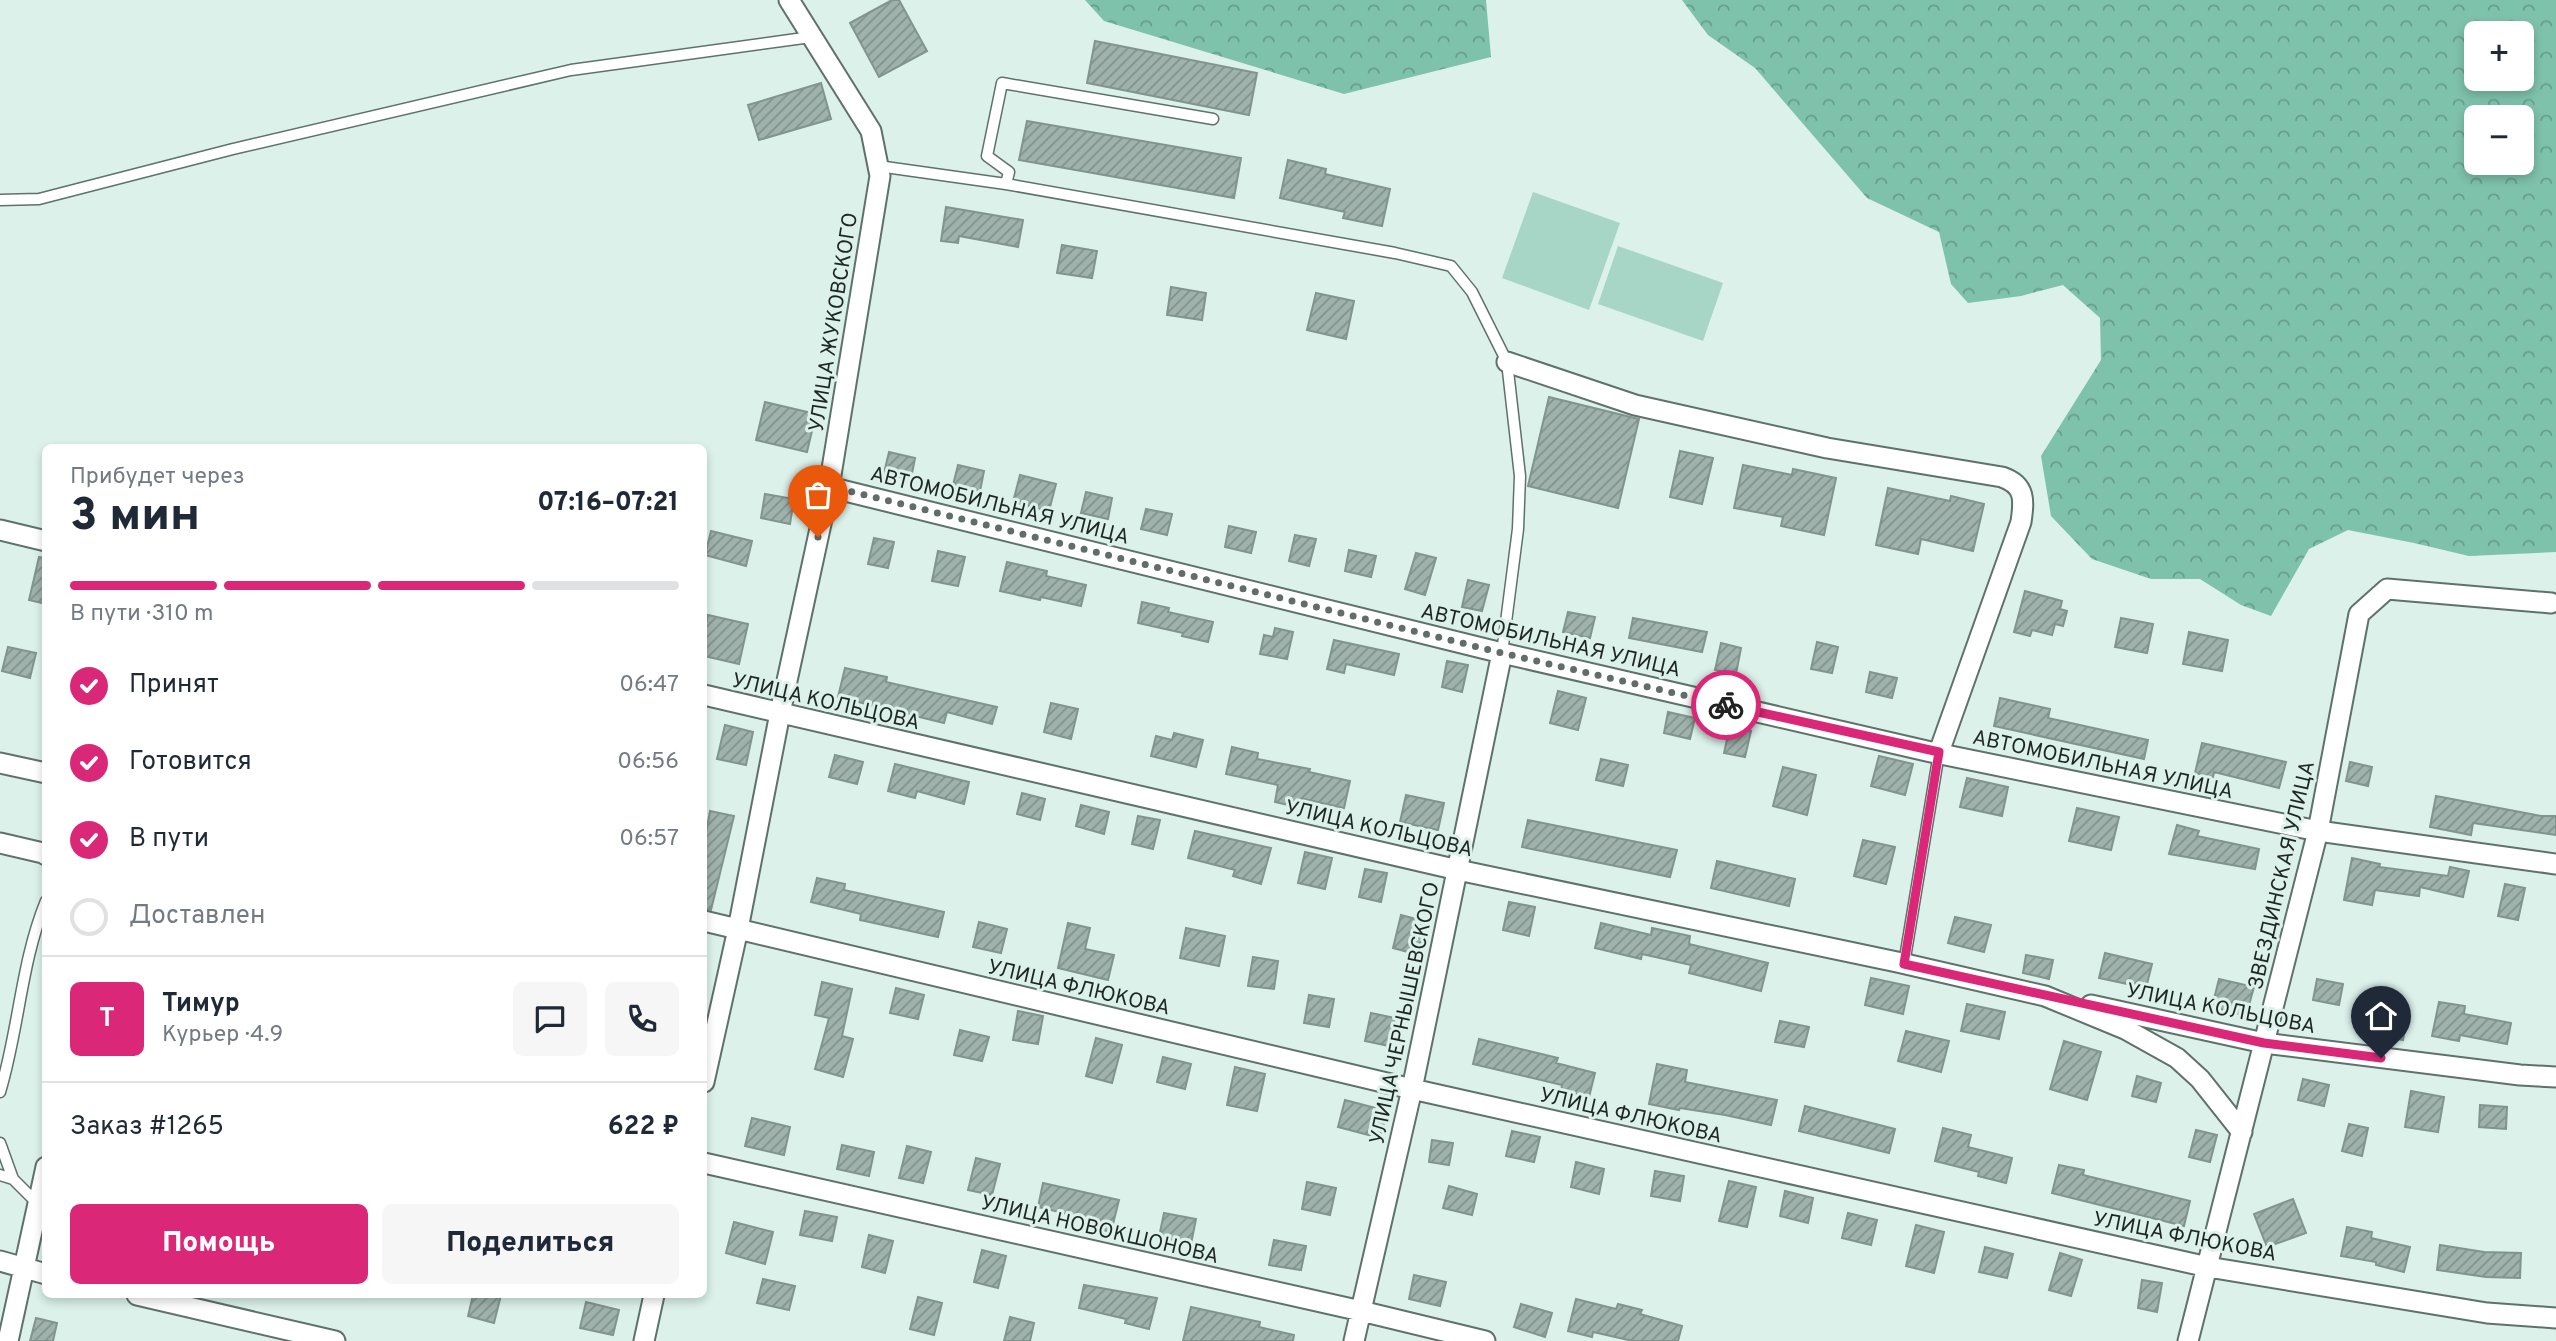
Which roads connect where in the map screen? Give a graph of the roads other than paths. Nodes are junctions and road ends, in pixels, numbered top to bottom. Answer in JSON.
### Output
{"nodes":[{"id":1,"x":789,"y":0,"type":"edge"},
{"id":2,"x":811,"y":37,"type":"junction"},
{"id":3,"x":1213,"y":119,"type":"dead end"},
{"id":4,"x":878,"y":166,"type":"junction"},
{"id":5,"x":1006,"y":184,"type":"junction"},
{"id":6,"x":0,"y":200,"type":"edge"},
{"id":7,"x":1507,"y":362,"type":"junction"},
{"id":8,"x":829,"y":486,"type":"junction"},
{"id":9,"x":0,"y":530,"type":"edge"},
{"id":10,"x":42,"y":540,"type":"edge"},
{"id":11,"x":2552,"y":603,"type":"dead end"},
{"id":12,"x":1502,"y":653,"type":"junction"},
{"id":13,"x":707,"y":696,"type":"edge"},
{"id":14,"x":780,"y":713,"type":"junction"},
{"id":15,"x":1939,"y":752,"type":"junction"},
{"id":16,"x":0,"y":764,"type":"edge"},
{"id":17,"x":42,"y":772,"type":"edge"},
{"id":18,"x":2318,"y":831,"type":"junction"},
{"id":19,"x":0,"y":843,"type":"edge"},
{"id":20,"x":42,"y":853,"type":"edge"},
{"id":21,"x":2556,"y":864,"type":"edge"},
{"id":22,"x":1458,"y":870,"type":"junction"},
{"id":23,"x":42,"y":911,"type":"edge"},
{"id":24,"x":707,"y":922,"type":"edge"},
{"id":25,"x":737,"y":929,"type":"junction"},
{"id":26,"x":1904,"y":964,"type":"junction"},
{"id":27,"x":2045,"y":996,"type":"junction"},
{"id":28,"x":2264,"y":1043,"type":"junction"},
{"id":29,"x":707,"y":1068,"type":"edge"},
{"id":30,"x":2556,"y":1077,"type":"edge"},
{"id":31,"x":1412,"y":1089,"type":"junction"},
{"id":32,"x":0,"y":1092,"type":"edge"},
{"id":33,"x":2242,"y":1132,"type":"junction"},
{"id":34,"x":0,"y":1143,"type":"edge"},
{"id":35,"x":707,"y":1164,"type":"edge"},
{"id":36,"x":0,"y":1175,"type":"edge"},
{"id":37,"x":13,"y":1179,"type":"junction"},
{"id":38,"x":42,"y":1185,"type":"edge"},
{"id":39,"x":38,"y":1203,"type":"junction"},
{"id":40,"x":0,"y":1261,"type":"edge"},
{"id":41,"x":2208,"y":1267,"type":"junction"},
{"id":42,"x":25,"y":1269,"type":"junction"},
{"id":43,"x":42,"y":1273,"type":"edge"},
{"id":44,"x":150,"y":1298,"type":"edge"},
{"id":45,"x":653,"y":1298,"type":"edge"},
{"id":46,"x":1361,"y":1311,"type":"junction"},
{"id":47,"x":2556,"y":1318,"type":"edge"},
{"id":48,"x":8,"y":1341,"type":"edge"},
{"id":49,"x":335,"y":1341,"type":"edge"},
{"id":50,"x":644,"y":1341,"type":"edge"},
{"id":51,"x":1354,"y":1341,"type":"edge"},
{"id":52,"x":1485,"y":1341,"type":"edge"},
{"id":53,"x":2188,"y":1341,"type":"edge"}],
"edges":[{"from":1,"to":2,"type":"street","name":"УЛИЦА ЖУКОВСКОГО"},
{"from":2,"to":4,"type":"street","name":"УЛИЦА ЖУКОВСКОГО"},
{"from":2,"to":6,"type":"lane"},
{"from":3,"to":5,"type":"lane"},
{"from":4,"to":5,"type":"lane"},
{"from":4,"to":8,"type":"street","name":"УЛИЦА ЖУКОВСКОГО"},
{"from":5,"to":7,"type":"lane"},
{"from":7,"to":12,"type":"lane"},
{"from":7,"to":15,"type":"street"},
{"from":8,"to":12,"type":"street","name":"АВТОМОБИЛЬНАЯ УЛИЦА"},
{"from":8,"to":14,"type":"street","name":"УЛИЦА ЖУКОВСКОГО"},
{"from":9,"to":10,"type":"street"},
{"from":11,"to":18,"type":"street","name":"ЗВЕЗДИНСКАЯ УЛИЦА"},
{"from":12,"to":15,"type":"street","name":"АВТОМОБИЛЬНАЯ УЛИЦА"},
{"from":12,"to":22,"type":"street","name":"УЛИЦА ЧЕРНЫШЕВСКОГО"},
{"from":13,"to":14,"type":"street","name":"УЛИЦА КОЛЬЦОВА"},
{"from":14,"to":22,"type":"street","name":"УЛИЦА КОЛЬЦОВА"},
{"from":14,"to":25,"type":"street","name":"УЛИЦА ЖУКОВСКОГО"},
{"from":15,"to":18,"type":"street","name":"АВТОМОБИЛЬНАЯ УЛИЦА"},
{"from":15,"to":26,"type":"lane"},
{"from":16,"to":17,"type":"street"},
{"from":18,"to":21,"type":"street","name":"АВТОМОБИЛЬНАЯ УЛИЦА"},
{"from":18,"to":28,"type":"street","name":"ЗВЕЗДИНСКАЯ УЛИЦА"},
{"from":19,"to":20,"type":"street"},
{"from":22,"to":26,"type":"street","name":"УЛИЦА КОЛЬЦОВА"},
{"from":22,"to":31,"type":"street","name":"УЛИЦА ЧЕРНЫШЕВСКОГО"},
{"from":23,"to":32,"type":"lane"},
{"from":24,"to":25,"type":"street","name":"УЛИЦА ФЛЮКОВА"},
{"from":25,"to":29,"type":"street","name":"УЛИЦА ЖУКОВСКОГО"},
{"from":25,"to":31,"type":"street","name":"УЛИЦА ФЛЮКОВА"},
{"from":26,"to":27,"type":"street","name":"УЛИЦА КОЛЬЦОВА"},
{"from":27,"to":28,"type":"street","name":"УЛИЦА КОЛЬЦОВА"},
{"from":27,"to":33,"type":"street","name":"УЛИЦА КОЛЬЦОВА"},
{"from":28,"to":30,"type":"street","name":"УЛИЦА КОЛЬЦОВА"},
{"from":28,"to":33,"type":"street","name":"ЗВЕЗДИНСКАЯ УЛИЦА"},
{"from":31,"to":41,"type":"street","name":"УЛИЦА ФЛЮКОВА"},
{"from":31,"to":46,"type":"street","name":"УЛИЦА ЧЕРНЫШЕВСКОГО"},
{"from":33,"to":41,"type":"street","name":"ЗВЕЗДИНСКАЯ УЛИЦА"},
{"from":34,"to":37,"type":"lane"},
{"from":35,"to":46,"type":"street","name":"УЛИЦА НОВОКШОНОВА"},
{"from":36,"to":37,"type":"lane"},
{"from":37,"to":39,"type":"lane"},
{"from":38,"to":39,"type":"street"},
{"from":39,"to":42,"type":"street"},
{"from":40,"to":42,"type":"street"},
{"from":41,"to":47,"type":"street","name":"УЛИЦА ФЛЮКОВА"},
{"from":41,"to":53,"type":"street","name":"ЗВЕЗДИНСКАЯ УЛИЦА"},
{"from":42,"to":43,"type":"street"},
{"from":42,"to":48,"type":"street"},
{"from":44,"to":49,"type":"street"},
{"from":45,"to":50,"type":"street"},
{"from":46,"to":51,"type":"street","name":"УЛИЦА ЧЕРНЫШЕВСКОГО"},
{"from":46,"to":52,"type":"street","name":"УЛИЦА НОВОКШОНОВА"}]}
